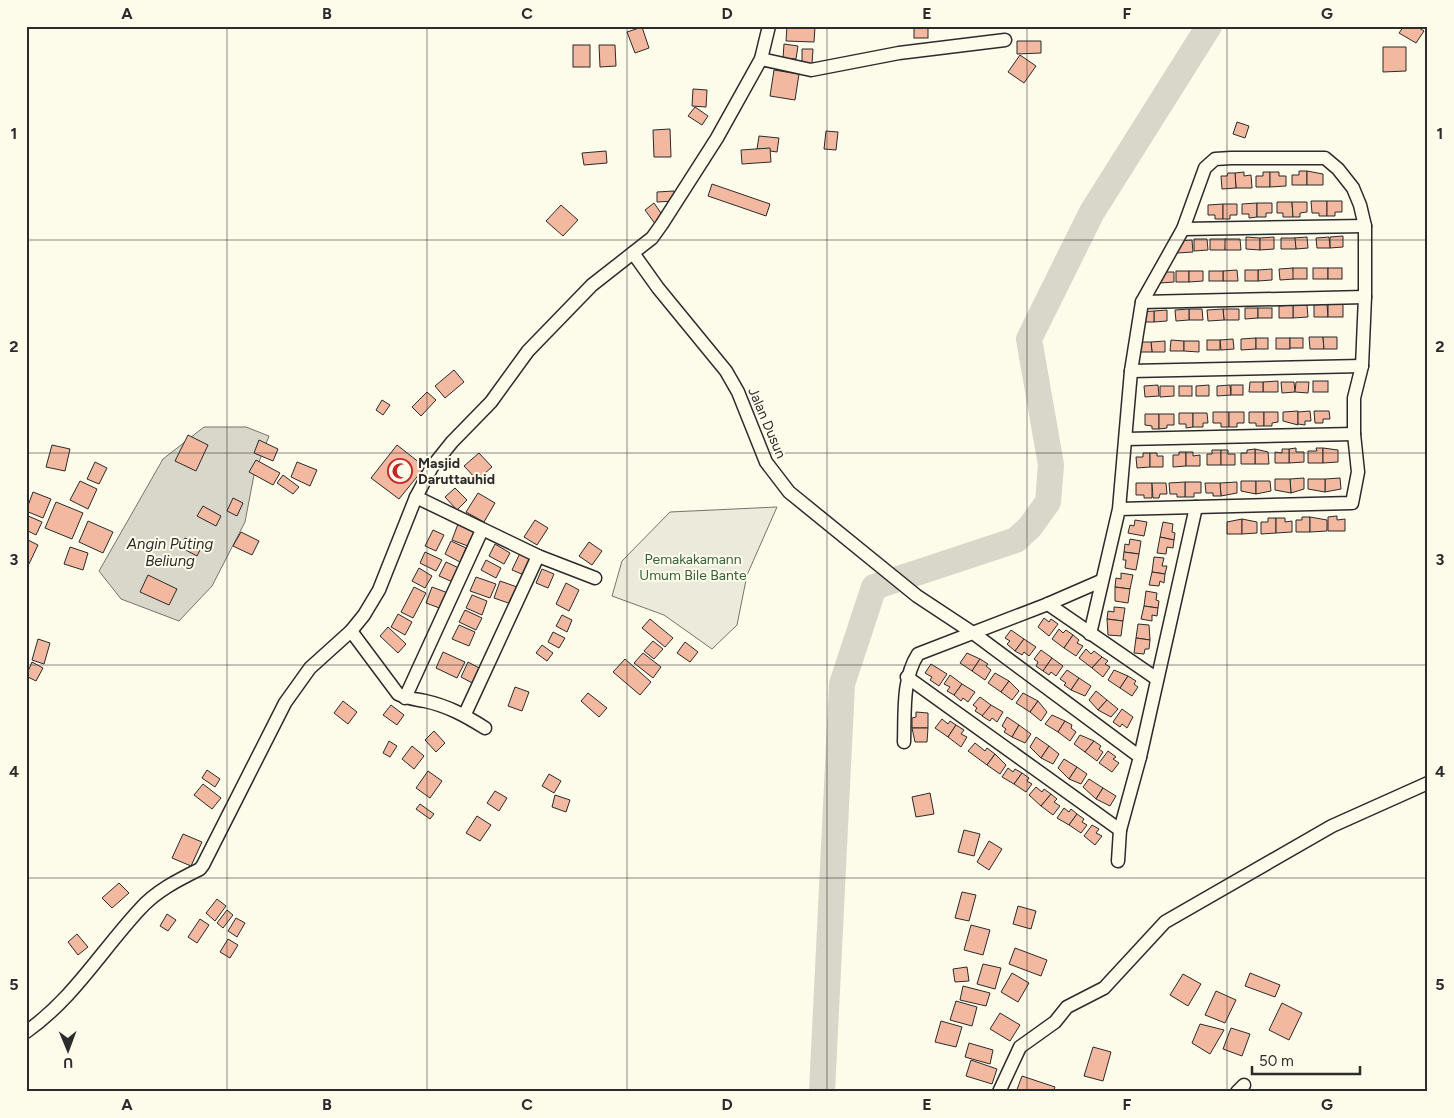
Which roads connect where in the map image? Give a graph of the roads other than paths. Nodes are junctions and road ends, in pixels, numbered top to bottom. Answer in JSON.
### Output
{"nodes":[{"id":1,"x":769,"y":26,"type":"edge"},
{"id":2,"x":1005,"y":40,"type":"dead end"},
{"id":3,"x":761,"y":59,"type":"junction"},
{"id":4,"x":1365,"y":226,"type":"junction"},
{"id":5,"x":1182,"y":229,"type":"junction"},
{"id":6,"x":633,"y":253,"type":"junction"},
{"id":7,"x":1365,"y":297,"type":"junction"},
{"id":8,"x":1142,"y":302,"type":"junction"},
{"id":9,"x":1362,"y":366,"type":"junction"},
{"id":10,"x":1131,"y":371,"type":"junction"},
{"id":11,"x":1354,"y":434,"type":"junction"},
{"id":12,"x":1126,"y":439,"type":"junction"},
{"id":13,"x":416,"y":497,"type":"junction"},
{"id":14,"x":1196,"y":507,"type":"junction"},
{"id":15,"x":1119,"y":509,"type":"junction"},
{"id":16,"x":482,"y":530,"type":"junction"},
{"id":17,"x":538,"y":556,"type":"junction"},
{"id":18,"x":595,"y":578,"type":"dead end"},
{"id":19,"x":1101,"y":581,"type":"junction"},
{"id":20,"x":1048,"y":604,"type":"junction"},
{"id":21,"x":351,"y":631,"type":"junction"},
{"id":22,"x":973,"y":634,"type":"junction"},
{"id":23,"x":1090,"y":634,"type":"junction"},
{"id":24,"x":907,"y":677,"type":"junction"},
{"id":25,"x":1156,"y":678,"type":"junction"},
{"id":26,"x":406,"y":698,"type":"junction"},
{"id":27,"x":464,"y":714,"type":"junction"},
{"id":28,"x":486,"y":728,"type":"dead end"},
{"id":29,"x":904,"y":742,"type":"dead end"},
{"id":30,"x":1140,"y":756,"type":"junction"},
{"id":31,"x":1428,"y":783,"type":"edge"},
{"id":32,"x":1120,"y":830,"type":"junction"},
{"id":33,"x":1118,"y":861,"type":"dead end"},
{"id":34,"x":26,"y":1032,"type":"edge"},
{"id":35,"x":998,"y":1092,"type":"edge"}],
"edges":[{"from":1,"to":3,"type":"street"},
{"from":2,"to":3,"type":"street"},
{"from":3,"to":6,"type":"street"},
{"from":4,"to":5,"type":"street"},
{"from":4,"to":5,"type":"street"},
{"from":4,"to":7,"type":"street"},
{"from":5,"to":8,"type":"street"},
{"from":6,"to":13,"type":"street"},
{"from":6,"to":22,"type":"street","name":"Jalan Dusun"},
{"from":7,"to":8,"type":"street"},
{"from":7,"to":9,"type":"street"},
{"from":8,"to":10,"type":"street"},
{"from":9,"to":10,"type":"street"},
{"from":9,"to":11,"type":"street"},
{"from":10,"to":12,"type":"street"},
{"from":11,"to":12,"type":"street"},
{"from":11,"to":14,"type":"street"},
{"from":12,"to":15,"type":"street"},
{"from":13,"to":16,"type":"street"},
{"from":13,"to":21,"type":"street"},
{"from":14,"to":15,"type":"street"},
{"from":14,"to":25,"type":"street"},
{"from":15,"to":19,"type":"street"},
{"from":16,"to":17,"type":"street"},
{"from":16,"to":26,"type":"street"},
{"from":17,"to":18,"type":"street"},
{"from":17,"to":27,"type":"street"},
{"from":19,"to":20,"type":"street"},
{"from":19,"to":23,"type":"street"},
{"from":20,"to":22,"type":"street"},
{"from":20,"to":23,"type":"street"},
{"from":21,"to":26,"type":"street"},
{"from":21,"to":34,"type":"street"},
{"from":22,"to":24,"type":"street"},
{"from":22,"to":30,"type":"street","name":"Jalan Dusun"},
{"from":23,"to":25,"type":"street"},
{"from":24,"to":29,"type":"street"},
{"from":24,"to":32,"type":"street"},
{"from":25,"to":30,"type":"street"},
{"from":26,"to":27,"type":"street"},
{"from":27,"to":28,"type":"street"},
{"from":30,"to":32,"type":"street"},
{"from":31,"to":35,"type":"street"},
{"from":32,"to":33,"type":"street"}]}
